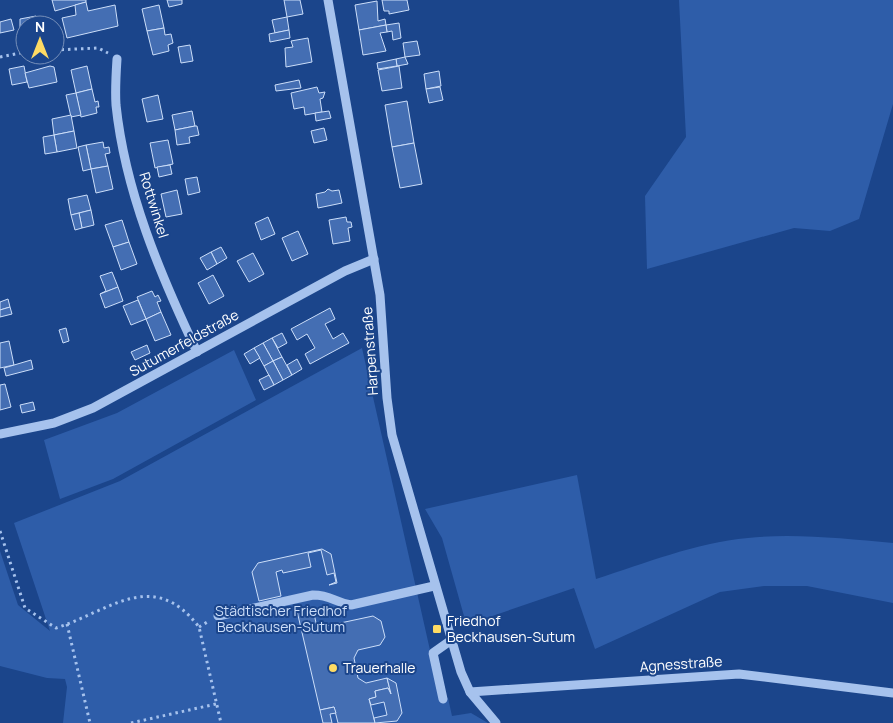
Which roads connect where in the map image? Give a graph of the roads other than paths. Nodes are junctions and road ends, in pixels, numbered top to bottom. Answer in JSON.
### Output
{"nodes":[{"id":1,"x":328,"y":0,"type":"edge"},
{"id":2,"x":117,"y":59,"type":"road end"},
{"id":3,"x":374,"y":259,"type":"junction"},
{"id":4,"x":197,"y":352,"type":"junction"},
{"id":5,"x":0,"y":434,"type":"edge"},
{"id":6,"x":434,"y":586,"type":"junction"},
{"id":7,"x":218,"y":616,"type":"dead end"},
{"id":8,"x":450,"y":641,"type":"junction"},
{"id":9,"x":470,"y":692,"type":"junction"},
{"id":10,"x":893,"y":693,"type":"edge"},
{"id":11,"x":443,"y":699,"type":"dead end"},
{"id":12,"x":496,"y":723,"type":"edge"}],
"edges":[{"from":1,"to":3,"type":"street","name":"Harpenstraße"},
{"from":2,"to":4,"type":"street","name":"Rottwinkel"},
{"from":3,"to":4,"type":"street","name":"Sutumerfeldstraße"},
{"from":3,"to":6,"type":"street","name":"Harpenstraße"},
{"from":4,"to":5,"type":"street","name":"Sutumerfeldstraße"},
{"from":6,"to":7,"type":"street"},
{"from":6,"to":8,"type":"street","name":"Harpenstraße"},
{"from":8,"to":9,"type":"street","name":"Harpenstraße"},
{"from":8,"to":11,"type":"street"},
{"from":9,"to":10,"type":"street","name":"Agnesstraße"},
{"from":9,"to":12,"type":"street","name":"Harpenstraße"}]}
